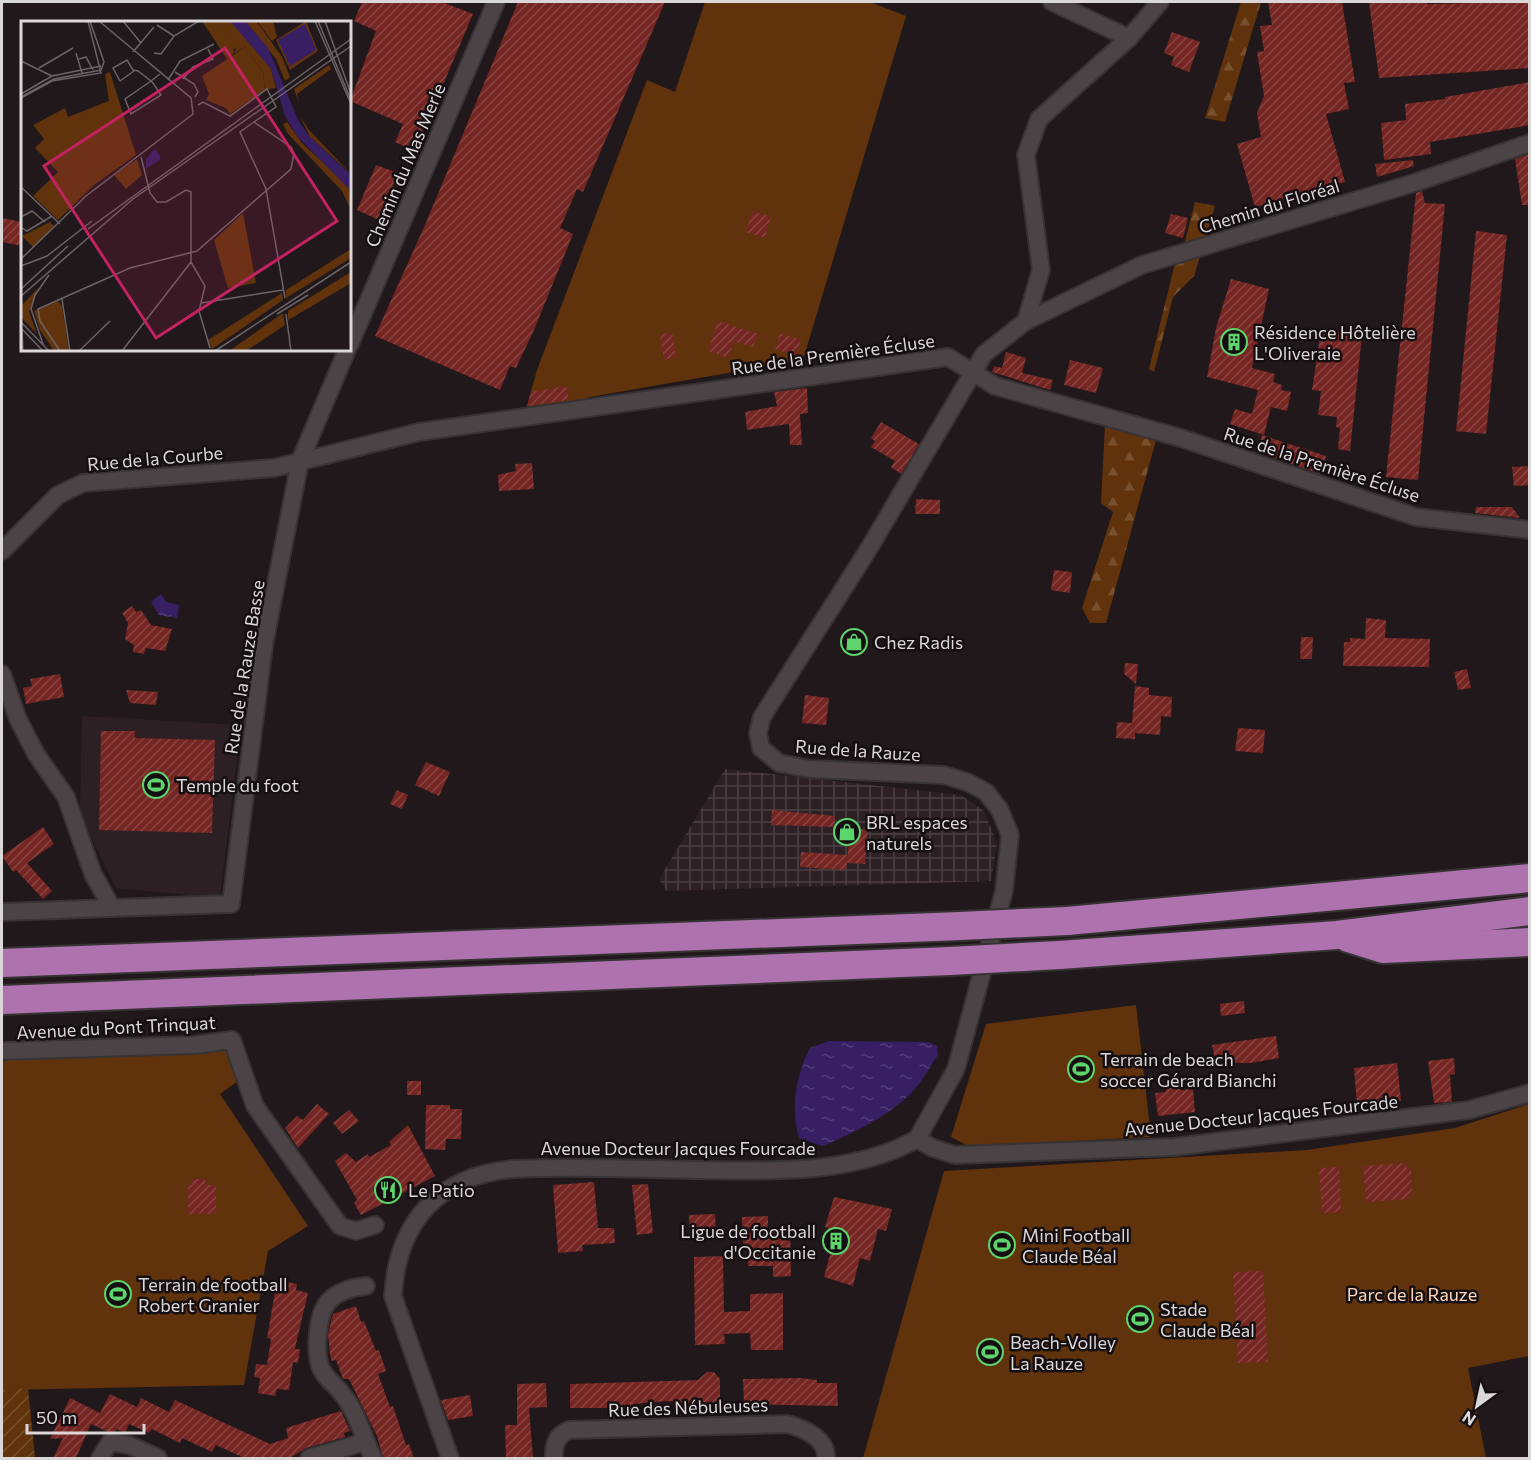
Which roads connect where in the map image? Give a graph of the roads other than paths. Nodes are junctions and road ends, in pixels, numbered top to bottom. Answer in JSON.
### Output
{"nodes":[{"id":1,"x":496,"y":2,"type":"edge"},
{"id":2,"x":1052,"y":2,"type":"edge"},
{"id":3,"x":1160,"y":2,"type":"edge"},
{"id":4,"x":1129,"y":38,"type":"junction"},
{"id":5,"x":1530,"y":143,"type":"edge"},
{"id":6,"x":1026,"y":321,"type":"junction"},
{"id":7,"x":351,"y":342,"type":"edge"},
{"id":8,"x":347,"y":351,"type":"edge"},
{"id":9,"x":975,"y":371,"type":"junction"},
{"id":10,"x":300,"y":461,"type":"junction"},
{"id":11,"x":1530,"y":530,"type":"edge"},
{"id":12,"x":2,"y":551,"type":"edge"},
{"id":13,"x":2,"y":674,"type":"edge"},
{"id":14,"x":1530,"y":878,"type":"edge"},
{"id":15,"x":112,"y":908,"type":"junction"},
{"id":16,"x":1530,"y":910,"type":"edge"},
{"id":17,"x":2,"y":912,"type":"edge"},
{"id":18,"x":1337,"y":935,"type":"junction"},
{"id":19,"x":1530,"y":942,"type":"edge"},
{"id":20,"x":2,"y":963,"type":"edge"},
{"id":21,"x":2,"y":1000,"type":"edge"},
{"id":22,"x":2,"y":1051,"type":"edge"},
{"id":23,"x":1530,"y":1093,"type":"edge"},
{"id":24,"x":918,"y":1139,"type":"junction"},
{"id":25,"x":375,"y":1225,"type":"dead end"},
{"id":26,"x":366,"y":1286,"type":"dead end"},
{"id":27,"x":365,"y":1442,"type":"junction"},
{"id":28,"x":100,"y":1458,"type":"edge"},
{"id":29,"x":158,"y":1458,"type":"edge"},
{"id":30,"x":309,"y":1458,"type":"edge"},
{"id":31,"x":373,"y":1458,"type":"edge"},
{"id":32,"x":450,"y":1458,"type":"edge"},
{"id":33,"x":554,"y":1458,"type":"edge"},
{"id":34,"x":826,"y":1458,"type":"edge"}],
"edges":[{"from":1,"to":7,"type":"street","name":"Chemin du Mas Merle"},
{"from":2,"to":4,"type":"street"},
{"from":3,"to":4,"type":"street"},
{"from":4,"to":6,"type":"street"},
{"from":5,"to":6,"type":"street","name":"Chemin du Floréal"},
{"from":6,"to":9,"type":"street","name":"Chemin du Floréal"},
{"from":8,"to":10,"type":"street"},
{"from":9,"to":10,"type":"street","name":"Rue de la Première Écluse"},
{"from":9,"to":11,"type":"street","name":"Rue de la Première Écluse"},
{"from":9,"to":24,"type":"street","name":"Rue de la Rauze"},
{"from":10,"to":12,"type":"street","name":"Rue de la Courbe"},
{"from":10,"to":15,"type":"street","name":"Rue de la Rauze Basse"},
{"from":13,"to":15,"type":"street"},
{"from":14,"to":20,"type":"highway","bridge":true},
{"from":15,"to":17,"type":"street"},
{"from":16,"to":18,"type":"highway"},
{"from":18,"to":19,"type":"highway"},
{"from":18,"to":21,"type":"highway","bridge":true},
{"from":22,"to":25,"type":"street","name":"Avenue du Pont Trinquat"},
{"from":23,"to":24,"type":"street","name":"Avenue Docteur Jacques Fourcade"},
{"from":24,"to":32,"type":"street","name":"Avenue Docteur Jacques Fourcade"},
{"from":26,"to":27,"type":"street"},
{"from":27,"to":30,"type":"street"},
{"from":27,"to":31,"type":"street"},
{"from":28,"to":29,"type":"street"},
{"from":33,"to":34,"type":"street","name":"Rue des Nébuleuses"}]}
